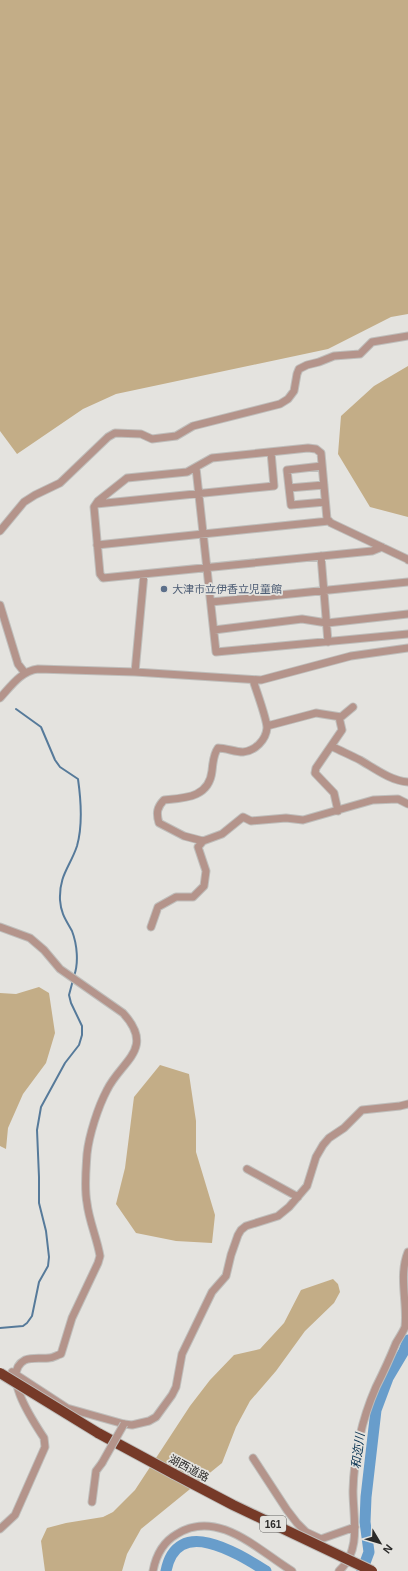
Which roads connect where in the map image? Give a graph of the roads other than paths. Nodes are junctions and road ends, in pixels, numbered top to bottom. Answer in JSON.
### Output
{"nodes":[{"id":1,"x":408,"y":336,"type":"edge"},
{"id":2,"x":271,"y":452,"type":"junction"},
{"id":3,"x":322,"y":466,"type":"junction"},
{"id":4,"x":196,"y":468,"type":"junction"},
{"id":5,"x":324,"y":485,"type":"junction"},
{"id":6,"x":289,"y":488,"type":"junction"},
{"id":7,"x":199,"y":494,"type":"junction"},
{"id":8,"x":325,"y":502,"type":"junction"},
{"id":9,"x":96,"y":504,"type":"junction"},
{"id":10,"x":329,"y":521,"type":"junction"},
{"id":11,"x":0,"y":531,"type":"edge"},
{"id":12,"x":203,"y":534,"type":"junction"},
{"id":13,"x":97,"y":545,"type":"junction"},
{"id":14,"x":382,"y":547,"type":"junction"},
{"id":15,"x":321,"y":556,"type":"junction"},
{"id":16,"x":408,"y":560,"type":"edge"},
{"id":17,"x":207,"y":568,"type":"junction"},
{"id":18,"x":144,"y":574,"type":"junction"},
{"id":19,"x":408,"y":582,"type":"edge"},
{"id":20,"x":324,"y":590,"type":"junction"},
{"id":21,"x":211,"y":602,"type":"junction"},
{"id":22,"x":0,"y":605,"type":"edge"},
{"id":23,"x":408,"y":614,"type":"edge"},
{"id":24,"x":327,"y":623,"type":"junction"},
{"id":25,"x":214,"y":630,"type":"junction"},
{"id":26,"x":408,"y":634,"type":"edge"},
{"id":27,"x":328,"y":642,"type":"junction"},
{"id":28,"x":408,"y":648,"type":"edge"},
{"id":29,"x":135,"y":672,"type":"junction"},
{"id":30,"x":25,"y":674,"type":"junction"},
{"id":31,"x":253,"y":680,"type":"junction"},
{"id":32,"x":0,"y":698,"type":"edge"},
{"id":33,"x":353,"y":708,"type":"dead end"},
{"id":34,"x":339,"y":717,"type":"junction"},
{"id":35,"x":267,"y":726,"type":"junction"},
{"id":36,"x":331,"y":746,"type":"junction"},
{"id":37,"x":408,"y":782,"type":"edge"},
{"id":38,"x":408,"y":804,"type":"edge"},
{"id":39,"x":338,"y":811,"type":"junction"},
{"id":40,"x":203,"y":841,"type":"junction"},
{"id":41,"x":0,"y":927,"type":"edge"},
{"id":42,"x":151,"y":927,"type":"dead end"},
{"id":43,"x":408,"y":1104,"type":"edge"},
{"id":44,"x":247,"y":1169,"type":"dead end"},
{"id":45,"x":298,"y":1197,"type":"junction"},
{"id":46,"x":408,"y":1252,"type":"edge"},
{"id":47,"x":12,"y":1372,"type":"junction"},
{"id":48,"x":0,"y":1373,"type":"edge"},
{"id":49,"x":124,"y":1424,"type":"junction"},
{"id":50,"x":253,"y":1458,"type":"dead end"},
{"id":51,"x":92,"y":1502,"type":"dead end"},
{"id":52,"x":355,"y":1527,"type":"junction"},
{"id":53,"x":0,"y":1529,"type":"edge"},
{"id":54,"x":153,"y":1571,"type":"edge"},
{"id":55,"x":292,"y":1571,"type":"edge"},
{"id":56,"x":339,"y":1571,"type":"edge"},
{"id":57,"x":372,"y":1571,"type":"edge"}],
"edges":[{"from":1,"to":11,"type":"street"},
{"from":2,"to":3,"type":"street"},
{"from":2,"to":4,"type":"street"},
{"from":2,"to":7,"type":"street"},
{"from":3,"to":5,"type":"street"},
{"from":3,"to":6,"type":"street"},
{"from":4,"to":7,"type":"street"},
{"from":4,"to":9,"type":"street"},
{"from":5,"to":6,"type":"street"},
{"from":5,"to":8,"type":"street"},
{"from":6,"to":8,"type":"street"},
{"from":7,"to":9,"type":"street"},
{"from":7,"to":12,"type":"street"},
{"from":8,"to":10,"type":"street"},
{"from":9,"to":13,"type":"street"},
{"from":10,"to":12,"type":"street"},
{"from":10,"to":14,"type":"street"},
{"from":12,"to":13,"type":"street"},
{"from":12,"to":17,"type":"street"},
{"from":13,"to":18,"type":"street"},
{"from":14,"to":15,"type":"street"},
{"from":14,"to":16,"type":"street"},
{"from":15,"to":17,"type":"street"},
{"from":15,"to":20,"type":"street"},
{"from":17,"to":18,"type":"street"},
{"from":17,"to":21,"type":"street"},
{"from":18,"to":29,"type":"street"},
{"from":19,"to":20,"type":"street"},
{"from":20,"to":21,"type":"street"},
{"from":20,"to":24,"type":"street"},
{"from":21,"to":25,"type":"street"},
{"from":22,"to":30,"type":"street"},
{"from":23,"to":24,"type":"street"},
{"from":24,"to":25,"type":"street"},
{"from":24,"to":27,"type":"street"},
{"from":25,"to":27,"type":"street"},
{"from":26,"to":27,"type":"street"},
{"from":28,"to":31,"type":"street"},
{"from":29,"to":30,"type":"street"},
{"from":29,"to":31,"type":"street"},
{"from":30,"to":32,"type":"street"},
{"from":31,"to":35,"type":"street"},
{"from":33,"to":34,"type":"street"},
{"from":34,"to":35,"type":"street"},
{"from":34,"to":36,"type":"street"},
{"from":35,"to":40,"type":"street"},
{"from":36,"to":37,"type":"street"},
{"from":36,"to":39,"type":"street"},
{"from":38,"to":39,"type":"street"},
{"from":39,"to":40,"type":"street"},
{"from":40,"to":42,"type":"street"},
{"from":41,"to":47,"type":"street"},
{"from":43,"to":45,"type":"street"},
{"from":44,"to":45,"type":"street"},
{"from":45,"to":49,"type":"street"},
{"from":46,"to":52,"type":"street"},
{"from":47,"to":49,"type":"street"},
{"from":47,"to":53,"type":"street"},
{"from":48,"to":57,"type":"highway","name":"湖西道路","number":"161","bridge":true},
{"from":49,"to":51,"type":"street","bridge":true},
{"from":50,"to":52,"type":"street"},
{"from":52,"to":56,"type":"street"},
{"from":54,"to":55,"type":"street"}]}
